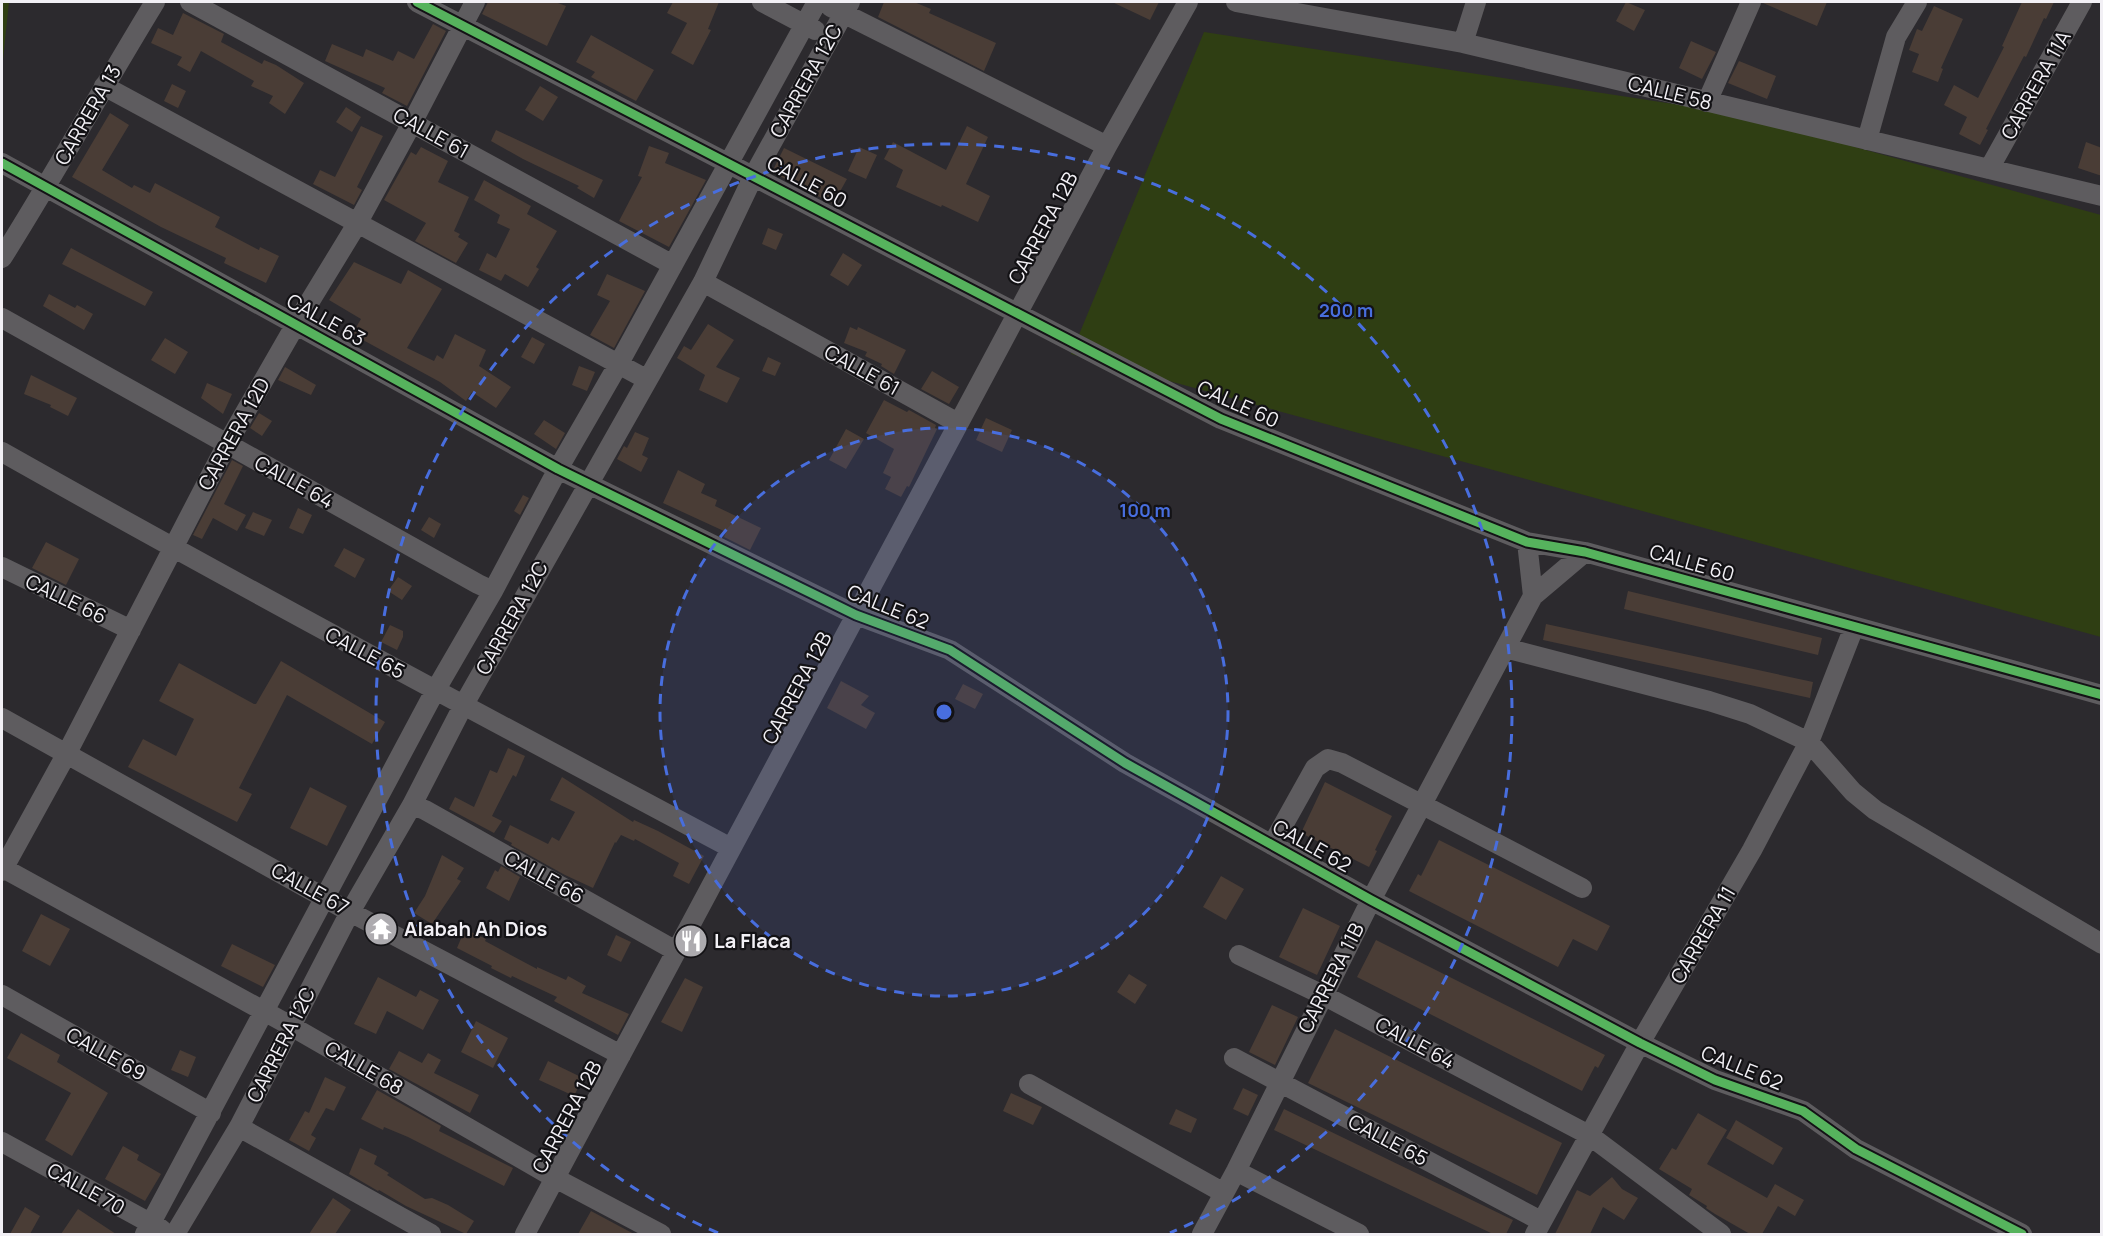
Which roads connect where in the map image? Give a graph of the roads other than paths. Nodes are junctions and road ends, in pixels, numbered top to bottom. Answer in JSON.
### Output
{"nodes":[{"id":1,"x":155,"y":2,"type":"edge"},
{"id":2,"x":190,"y":2,"type":"edge"},
{"id":3,"x":417,"y":2,"type":"edge"},
{"id":4,"x":475,"y":2,"type":"edge"},
{"id":5,"x":762,"y":2,"type":"edge"},
{"id":6,"x":819,"y":2,"type":"edge"},
{"id":7,"x":1188,"y":2,"type":"edge"},
{"id":8,"x":1236,"y":2,"type":"edge"},
{"id":9,"x":1476,"y":2,"type":"edge"},
{"id":10,"x":1751,"y":2,"type":"edge"},
{"id":11,"x":1917,"y":2,"type":"edge"},
{"id":12,"x":2082,"y":2,"type":"edge"},
{"id":13,"x":846,"y":7,"type":"edge"},
{"id":14,"x":805,"y":24,"type":"junction"},
{"id":15,"x":462,"y":25,"type":"junction"},
{"id":16,"x":830,"y":37,"type":"junction"},
{"id":17,"x":1463,"y":43,"type":"junction"},
{"id":18,"x":104,"y":86,"type":"junction"},
{"id":19,"x":1707,"y":102,"type":"junction"},
{"id":20,"x":412,"y":123,"type":"junction"},
{"id":21,"x":1867,"y":140,"type":"junction"},
{"id":22,"x":1107,"y":146,"type":"junction"},
{"id":23,"x":729,"y":162,"type":"junction"},
{"id":24,"x":2,"y":163,"type":"edge"},
{"id":25,"x":1989,"y":169,"type":"junction"},
{"id":26,"x":754,"y":175,"type":"junction"},
{"id":27,"x":46,"y":189,"type":"junction"},
{"id":28,"x":2102,"y":196,"type":"edge"},
{"id":29,"x":357,"y":224,"type":"junction"},
{"id":30,"x":2,"y":258,"type":"edge"},
{"id":31,"x":673,"y":265,"type":"junction"},
{"id":32,"x":703,"y":282,"type":"junction"},
{"id":33,"x":1018,"y":313,"type":"junction"},
{"id":34,"x":2,"y":318,"type":"edge"},
{"id":35,"x":296,"y":324,"type":"junction"},
{"id":36,"x":618,"y":365,"type":"junction"},
{"id":37,"x":646,"y":379,"type":"junction"},
{"id":38,"x":958,"y":423,"type":"junction"},
{"id":39,"x":227,"y":444,"type":"junction"},
{"id":40,"x":2,"y":452,"type":"edge"},
{"id":41,"x":558,"y":469,"type":"junction"},
{"id":42,"x":588,"y":484,"type":"junction"},
{"id":43,"x":1527,"y":542,"type":"junction"},
{"id":44,"x":174,"y":549,"type":"junction"},
{"id":45,"x":1585,"y":552,"type":"junction"},
{"id":46,"x":2,"y":567,"type":"edge"},
{"id":47,"x":493,"y":591,"type":"junction"},
{"id":48,"x":1533,"y":596,"type":"junction"},
{"id":49,"x":856,"y":615,"type":"junction"},
{"id":50,"x":1854,"y":627,"type":"junction"},
{"id":51,"x":131,"y":630,"type":"junction"},
{"id":52,"x":1505,"y":648,"type":"junction"},
{"id":53,"x":435,"y":691,"type":"junction"},
{"id":54,"x":2102,"y":695,"type":"edge"},
{"id":55,"x":463,"y":706,"type":"junction"},
{"id":56,"x":2,"y":718,"type":"edge"},
{"id":57,"x":1809,"y":742,"type":"junction"},
{"id":58,"x":67,"y":753,"type":"junction"},
{"id":59,"x":1421,"y":804,"type":"junction"},
{"id":60,"x":412,"y":805,"type":"junction"},
{"id":61,"x":1272,"y":845,"type":"junction"},
{"id":62,"x":731,"y":848,"type":"junction"},
{"id":63,"x":2,"y":869,"type":"edge"},
{"id":64,"x":1582,"y":888,"type":"dead end"},
{"id":65,"x":324,"y":898,"type":"junction"},
{"id":66,"x":1371,"y":900,"type":"junction"},
{"id":67,"x":350,"y":912,"type":"junction"},
{"id":68,"x":2102,"y":944,"type":"edge"},
{"id":69,"x":676,"y":951,"type":"junction"},
{"id":70,"x":1239,"y":955,"type":"dead end"},
{"id":71,"x":2,"y":995,"type":"edge"},
{"id":72,"x":1323,"y":995,"type":"junction"},
{"id":73,"x":264,"y":1012,"type":"junction"},
{"id":74,"x":291,"y":1026,"type":"junction"},
{"id":75,"x":1640,"y":1043,"type":"junction"},
{"id":76,"x":621,"y":1055,"type":"junction"},
{"id":77,"x":1234,"y":1058,"type":"dead end"},
{"id":78,"x":1278,"y":1082,"type":"junction"},
{"id":79,"x":1029,"y":1084,"type":"dead end"},
{"id":80,"x":211,"y":1113,"type":"junction"},
{"id":81,"x":239,"y":1127,"type":"junction"},
{"id":82,"x":1589,"y":1135,"type":"junction"},
{"id":83,"x":2,"y":1142,"type":"edge"},
{"id":84,"x":1236,"y":1171,"type":"junction"},
{"id":85,"x":555,"y":1178,"type":"junction"},
{"id":86,"x":1224,"y":1193,"type":"junction"},
{"id":87,"x":1538,"y":1228,"type":"edge"},
{"id":88,"x":147,"y":1229,"type":"edge"},
{"id":89,"x":173,"y":1234,"type":"edge"},
{"id":90,"x":431,"y":1234,"type":"edge"},
{"id":91,"x":525,"y":1234,"type":"edge"},
{"id":92,"x":662,"y":1234,"type":"edge"},
{"id":93,"x":1202,"y":1234,"type":"edge"},
{"id":94,"x":1359,"y":1234,"type":"edge"},
{"id":95,"x":1721,"y":1234,"type":"edge"},
{"id":96,"x":2022,"y":1234,"type":"edge"}],
"edges":[{"from":1,"to":18,"type":"street","name":"CARRERA 13"},
{"from":2,"to":20,"type":"street","name":"CALLE 61"},
{"from":3,"to":15,"type":"street","name":"CALLE 60"},
{"from":4,"to":15,"type":"street","name":"CARRERA 12D"},
{"from":5,"to":14,"type":"street"},
{"from":6,"to":13,"type":"street"},
{"from":6,"to":14,"type":"street","name":"CARRERA 12C"},
{"from":7,"to":22,"type":"street","name":"CARRERA 12B"},
{"from":8,"to":17,"type":"street","name":"CALLE 58"},
{"from":9,"to":17,"type":"street"},
{"from":10,"to":19,"type":"street"},
{"from":11,"to":21,"type":"street"},
{"from":12,"to":25,"type":"street","name":"CARRERA 11A"},
{"from":13,"to":16,"type":"street","name":"CARRERA 12C"},
{"from":13,"to":22,"type":"street"},
{"from":14,"to":16,"type":"street"},
{"from":14,"to":23,"type":"street","name":"CARRERA 12C"},
{"from":15,"to":20,"type":"street","name":"CARRERA 12D"},
{"from":15,"to":23,"type":"street","name":"CALLE 60"},
{"from":16,"to":26,"type":"street","name":"CARRERA 12C"},
{"from":17,"to":19,"type":"street","name":"CALLE 58"},
{"from":18,"to":27,"type":"street","name":"CARRERA 13"},
{"from":18,"to":29,"type":"street"},
{"from":19,"to":21,"type":"street","name":"CALLE 58"},
{"from":20,"to":29,"type":"street","name":"CARRERA 12D"},
{"from":20,"to":31,"type":"street","name":"CALLE 61"},
{"from":21,"to":25,"type":"street","name":"CALLE 58"},
{"from":22,"to":33,"type":"street","name":"CARRERA 12B"},
{"from":23,"to":26,"type":"street","name":"CALLE 60"},
{"from":23,"to":31,"type":"street","name":"CARRERA 12C"},
{"from":24,"to":27,"type":"street","name":"CALLE 63"},
{"from":25,"to":28,"type":"street","name":"CALLE 58"},
{"from":26,"to":32,"type":"street","name":"CARRERA 12C"},
{"from":26,"to":33,"type":"street","name":"CALLE 60"},
{"from":27,"to":30,"type":"street","name":"CARRERA 13"},
{"from":27,"to":35,"type":"street","name":"CALLE 63"},
{"from":29,"to":35,"type":"street","name":"CARRERA 12D"},
{"from":29,"to":36,"type":"street"},
{"from":31,"to":36,"type":"street","name":"CARRERA 12C"},
{"from":32,"to":37,"type":"street","name":"CARRERA 12C"},
{"from":32,"to":38,"type":"street","name":"CALLE 61"},
{"from":33,"to":38,"type":"street","name":"CARRERA 12B"},
{"from":33,"to":43,"type":"street","name":"CALLE 60"},
{"from":34,"to":39,"type":"street","name":"CALLE 64"},
{"from":35,"to":39,"type":"street","name":"CARRERA 12D"},
{"from":35,"to":41,"type":"street","name":"CALLE 63"},
{"from":36,"to":37,"type":"street"},
{"from":36,"to":41,"type":"street","name":"CARRERA 12C"},
{"from":37,"to":42,"type":"street","name":"CARRERA 12C"},
{"from":38,"to":49,"type":"street","name":"CARRERA 12B"},
{"from":39,"to":44,"type":"street","name":"CARRERA 12D"},
{"from":39,"to":47,"type":"street","name":"CALLE 64"},
{"from":40,"to":44,"type":"street","name":"CALLE 65"},
{"from":41,"to":42,"type":"street","name":"CALLE 63"},
{"from":41,"to":47,"type":"street","name":"CARRERA 12C"},
{"from":42,"to":49,"type":"street","name":"CALLE 62"},
{"from":42,"to":55,"type":"street","name":"CARRERA 12C"},
{"from":43,"to":45,"type":"street","name":"CALLE 60"},
{"from":43,"to":48,"type":"street"},
{"from":44,"to":51,"type":"street","name":"CARRERA 12D"},
{"from":44,"to":53,"type":"street","name":"CALLE 65"},
{"from":45,"to":48,"type":"street","name":"CARRERA 11B"},
{"from":45,"to":50,"type":"street","name":"CALLE 60"},
{"from":46,"to":51,"type":"street","name":"CALLE 66"},
{"from":47,"to":53,"type":"street","name":"CARRERA 12C"},
{"from":48,"to":52,"type":"street","name":"CARRERA 11B"},
{"from":49,"to":61,"type":"street","name":"CALLE 62"},
{"from":49,"to":62,"type":"street","name":"CARRERA 12B"},
{"from":50,"to":54,"type":"street","name":"CALLE 60"},
{"from":50,"to":57,"type":"street","name":"CARRERA 11"},
{"from":51,"to":58,"type":"street","name":"CARRERA 12D"},
{"from":52,"to":57,"type":"street"},
{"from":52,"to":59,"type":"street","name":"CARRERA 11B"},
{"from":53,"to":55,"type":"street","name":"CALLE 65"},
{"from":53,"to":65,"type":"street","name":"CARRERA 12C"},
{"from":55,"to":60,"type":"street","name":"CARRERA 12C"},
{"from":55,"to":62,"type":"street","name":"CALLE 65"},
{"from":56,"to":58,"type":"street","name":"CALLE 67"},
{"from":57,"to":68,"type":"street"},
{"from":57,"to":75,"type":"street","name":"CARRERA 11"},
{"from":58,"to":63,"type":"street","name":"CARRERA 12D"},
{"from":58,"to":65,"type":"street","name":"CALLE 67"},
{"from":59,"to":61,"type":"street"},
{"from":59,"to":64,"type":"street"},
{"from":59,"to":66,"type":"street","name":"CARRERA 11B"},
{"from":60,"to":67,"type":"street","name":"CARRERA 12C"},
{"from":60,"to":69,"type":"street","name":"CALLE 66"},
{"from":61,"to":66,"type":"street","name":"CALLE 62"},
{"from":62,"to":69,"type":"street","name":"CARRERA 12B"},
{"from":63,"to":73,"type":"street","name":"CALLE 68"},
{"from":65,"to":67,"type":"street","name":"CALLE 67"},
{"from":65,"to":73,"type":"street","name":"CARRERA 12C"},
{"from":66,"to":72,"type":"street","name":"CARRERA 11B"},
{"from":66,"to":75,"type":"street","name":"CALLE 62"},
{"from":67,"to":74,"type":"street","name":"CARRERA 12C"},
{"from":67,"to":76,"type":"street","name":"CALLE 67"},
{"from":69,"to":76,"type":"street","name":"CARRERA 12B"},
{"from":70,"to":72,"type":"street","name":"CALLE 64"},
{"from":71,"to":80,"type":"street","name":"CALLE 69"},
{"from":72,"to":78,"type":"street","name":"CARRERA 11B"},
{"from":72,"to":82,"type":"street","name":"CALLE 64"},
{"from":73,"to":74,"type":"street","name":"CALLE 68"},
{"from":73,"to":80,"type":"street","name":"CARRERA 12C"},
{"from":74,"to":81,"type":"street","name":"CARRERA 12C"},
{"from":74,"to":85,"type":"street","name":"CALLE 68"},
{"from":75,"to":82,"type":"street","name":"CARRERA 11"},
{"from":75,"to":96,"type":"street","name":"CALLE 62"},
{"from":76,"to":85,"type":"street","name":"CARRERA 12B"},
{"from":77,"to":78,"type":"street","name":"CALLE 65"},
{"from":78,"to":84,"type":"street","name":"CARRERA 11B"},
{"from":78,"to":87,"type":"street","name":"CALLE 65"},
{"from":79,"to":86,"type":"street"},
{"from":80,"to":88,"type":"street","name":"CARRERA 12C"},
{"from":81,"to":89,"type":"street","name":"CARRERA 12C"},
{"from":81,"to":90,"type":"street"},
{"from":82,"to":87,"type":"street","name":"CARRERA 11"},
{"from":82,"to":95,"type":"street","name":"CALLE 64"},
{"from":83,"to":88,"type":"street","name":"CALLE 70"},
{"from":84,"to":86,"type":"street","name":"CARRERA 11B"},
{"from":84,"to":94,"type":"street"},
{"from":85,"to":91,"type":"street","name":"CARRERA 12B"},
{"from":85,"to":92,"type":"street","name":"CALLE 68"},
{"from":86,"to":93,"type":"street","name":"CARRERA 11B"},
{"from":88,"to":89,"type":"street","name":"CALLE 70"}]}
